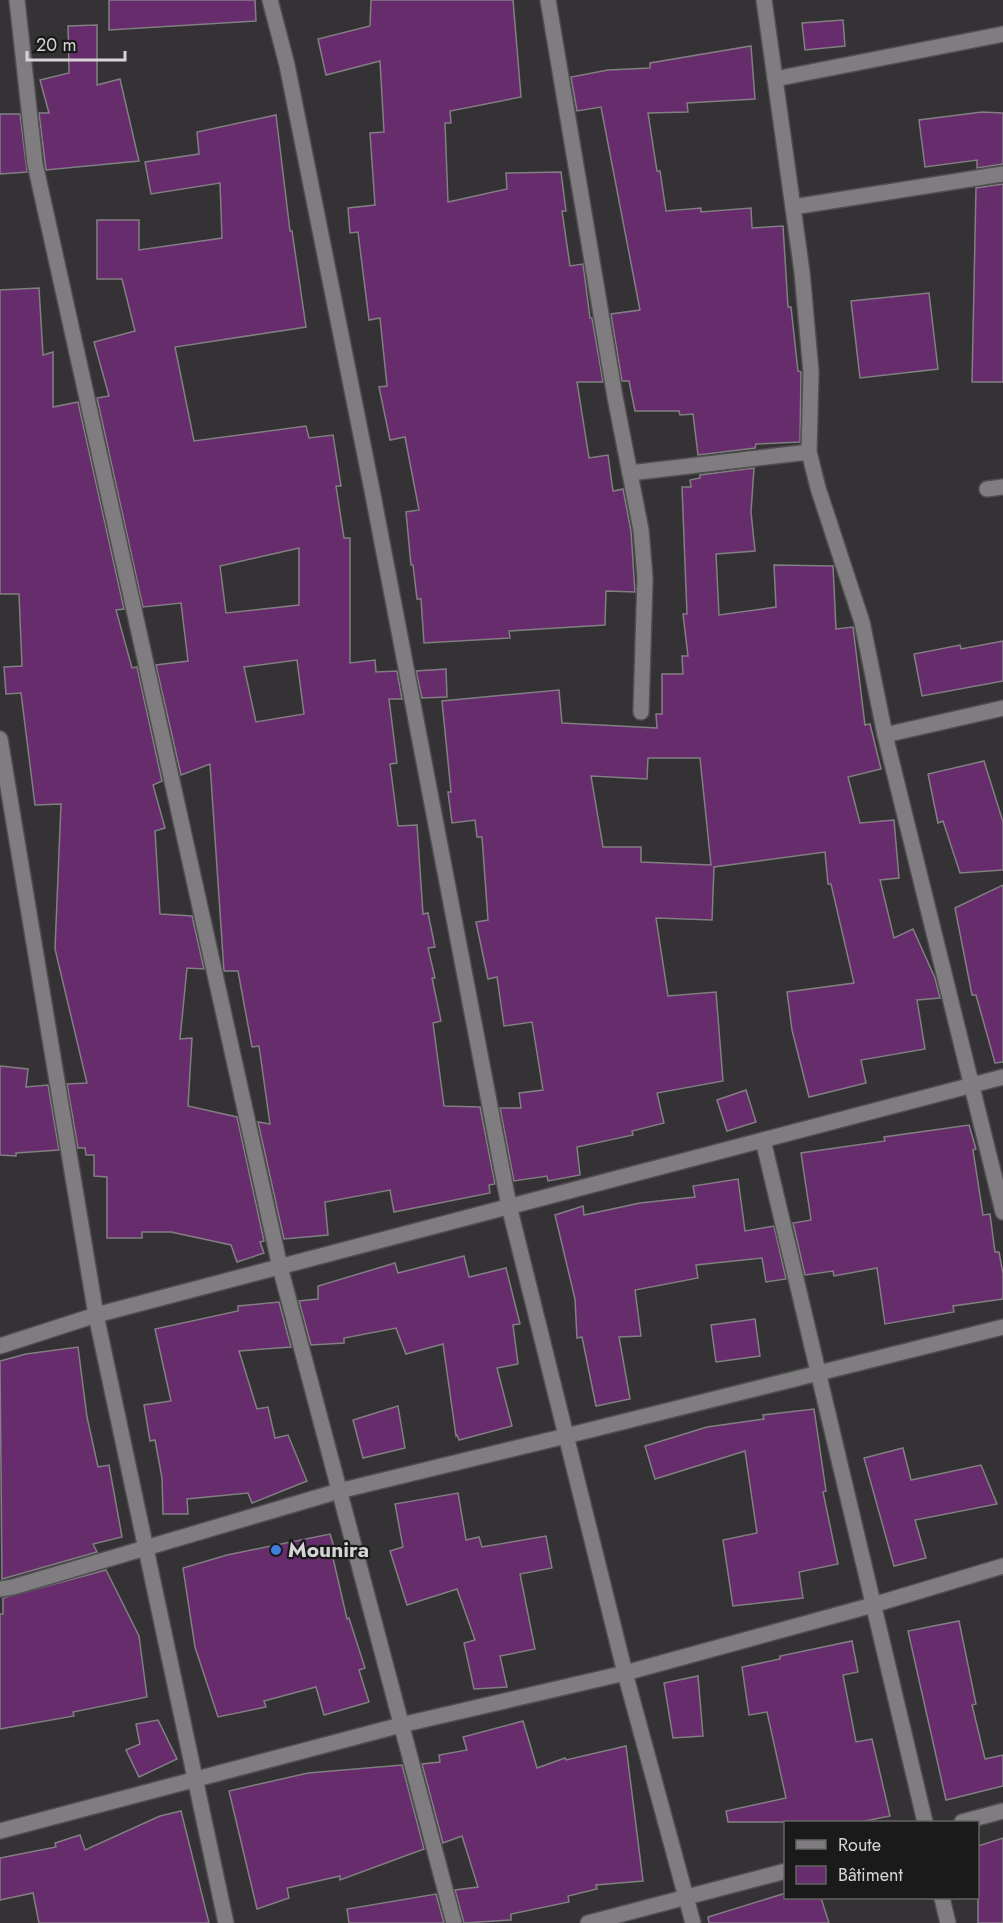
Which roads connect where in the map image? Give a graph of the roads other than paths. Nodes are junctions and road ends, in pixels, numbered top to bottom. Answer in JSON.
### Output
{"nodes":[{"id":1,"x":17,"y":0,"type":"edge"},
{"id":2,"x":270,"y":0,"type":"edge"},
{"id":3,"x":548,"y":0,"type":"edge"},
{"id":4,"x":764,"y":0,"type":"edge"},
{"id":5,"x":1003,"y":34,"type":"edge"},
{"id":6,"x":775,"y":80,"type":"junction"},
{"id":7,"x":1003,"y":174,"type":"edge"},
{"id":8,"x":793,"y":207,"type":"junction"},
{"id":9,"x":809,"y":452,"type":"junction"},
{"id":10,"x":630,"y":473,"type":"junction"},
{"id":11,"x":1003,"y":487,"type":"edge"},
{"id":12,"x":987,"y":489,"type":"dead end"},
{"id":13,"x":1003,"y":708,"type":"edge"},
{"id":14,"x":641,"y":712,"type":"dead end"},
{"id":15,"x":885,"y":735,"type":"junction"},
{"id":16,"x":0,"y":739,"type":"edge"},
{"id":17,"x":1003,"y":1077,"type":"edge"},
{"id":18,"x":972,"y":1085,"type":"junction"},
{"id":19,"x":763,"y":1140,"type":"junction"},
{"id":20,"x":509,"y":1206,"type":"junction"},
{"id":21,"x":1003,"y":1212,"type":"edge"},
{"id":22,"x":280,"y":1267,"type":"junction"},
{"id":23,"x":96,"y":1315,"type":"junction"},
{"id":24,"x":1003,"y":1327,"type":"edge"},
{"id":25,"x":0,"y":1346,"type":"edge"},
{"id":26,"x":819,"y":1373,"type":"junction"},
{"id":27,"x":566,"y":1436,"type":"junction"},
{"id":28,"x":339,"y":1491,"type":"junction"},
{"id":29,"x":146,"y":1548,"type":"junction"},
{"id":30,"x":1003,"y":1566,"type":"edge"},
{"id":31,"x":0,"y":1589,"type":"edge"},
{"id":32,"x":873,"y":1605,"type":"junction"},
{"id":33,"x":625,"y":1673,"type":"junction"},
{"id":34,"x":401,"y":1725,"type":"junction"},
{"id":35,"x":195,"y":1780,"type":"junction"},
{"id":36,"x":1003,"y":1811,"type":"edge"},
{"id":37,"x":925,"y":1821,"type":"edge"},
{"id":38,"x":966,"y":1821,"type":"edge"},
{"id":39,"x":0,"y":1832,"type":"edge"},
{"id":40,"x":784,"y":1872,"type":"edge"},
{"id":41,"x":686,"y":1899,"type":"junction"},
{"id":42,"x":942,"y":1899,"type":"edge"},
{"id":43,"x":226,"y":1923,"type":"edge"},
{"id":44,"x":454,"y":1923,"type":"edge"},
{"id":45,"x":588,"y":1923,"type":"edge"},
{"id":46,"x":693,"y":1923,"type":"edge"},
{"id":47,"x":948,"y":1923,"type":"edge"}],
"edges":[{"from":1,"to":22,"type":"street"},
{"from":2,"to":20,"type":"street"},
{"from":3,"to":10,"type":"street"},
{"from":4,"to":6,"type":"street"},
{"from":5,"to":6,"type":"street"},
{"from":6,"to":8,"type":"street"},
{"from":7,"to":8,"type":"street"},
{"from":8,"to":9,"type":"street"},
{"from":9,"to":10,"type":"street"},
{"from":9,"to":15,"type":"street"},
{"from":10,"to":14,"type":"street"},
{"from":11,"to":12,"type":"street"},
{"from":13,"to":15,"type":"street"},
{"from":15,"to":18,"type":"street"},
{"from":16,"to":23,"type":"street"},
{"from":17,"to":18,"type":"street"},
{"from":18,"to":19,"type":"street"},
{"from":18,"to":21,"type":"street"},
{"from":19,"to":20,"type":"street"},
{"from":19,"to":26,"type":"street"},
{"from":20,"to":22,"type":"street"},
{"from":20,"to":27,"type":"street"},
{"from":22,"to":23,"type":"street"},
{"from":22,"to":28,"type":"street"},
{"from":23,"to":25,"type":"street"},
{"from":23,"to":29,"type":"street"},
{"from":24,"to":26,"type":"street"},
{"from":26,"to":27,"type":"street"},
{"from":26,"to":32,"type":"street"},
{"from":27,"to":28,"type":"street"},
{"from":27,"to":33,"type":"street"},
{"from":28,"to":29,"type":"street"},
{"from":28,"to":34,"type":"street"},
{"from":29,"to":31,"type":"street"},
{"from":29,"to":35,"type":"street"},
{"from":30,"to":32,"type":"street"},
{"from":32,"to":33,"type":"street"},
{"from":32,"to":37,"type":"street"},
{"from":33,"to":34,"type":"street"},
{"from":33,"to":41,"type":"street"},
{"from":34,"to":35,"type":"street"},
{"from":34,"to":44,"type":"street"},
{"from":35,"to":39,"type":"street"},
{"from":35,"to":43,"type":"street"},
{"from":36,"to":38,"type":"street"},
{"from":40,"to":41,"type":"street"},
{"from":41,"to":45,"type":"street"},
{"from":41,"to":46,"type":"street"},
{"from":42,"to":47,"type":"street"}]}
